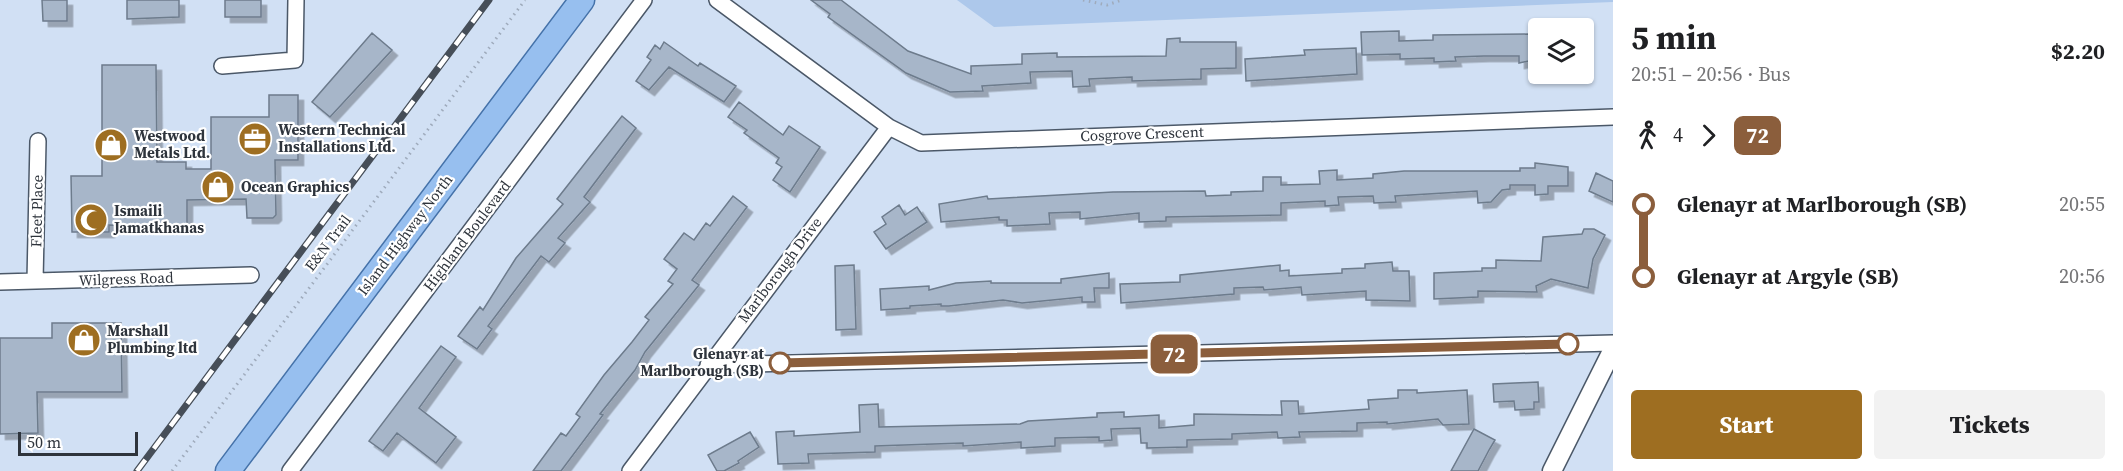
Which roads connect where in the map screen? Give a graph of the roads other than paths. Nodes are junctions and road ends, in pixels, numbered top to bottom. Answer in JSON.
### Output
{"nodes":[{"id":1,"x":296,"y":0,"type":"edge"},
{"id":2,"x":582,"y":0,"type":"edge"},
{"id":3,"x":644,"y":0,"type":"edge"},
{"id":4,"x":717,"y":0,"type":"edge"},
{"id":5,"x":222,"y":66,"type":"dead end"},
{"id":6,"x":1613,"y":117,"type":"edge"},
{"id":7,"x":889,"y":127,"type":"junction"},
{"id":8,"x":38,"y":141,"type":"dead end"},
{"id":9,"x":251,"y":275,"type":"dead end"},
{"id":10,"x":35,"y":281,"type":"junction"},
{"id":11,"x":0,"y":282,"type":"edge"},
{"id":12,"x":1613,"y":343,"type":"edge"},
{"id":13,"x":1613,"y":349,"type":"edge"},
{"id":14,"x":708,"y":365,"type":"junction"},
{"id":15,"x":228,"y":471,"type":"edge"},
{"id":16,"x":290,"y":471,"type":"edge"},
{"id":17,"x":630,"y":471,"type":"edge"},
{"id":18,"x":1552,"y":471,"type":"edge"}],
"edges":[{"from":1,"to":5,"type":"street"},
{"from":2,"to":15,"type":"main road","name":"Island Highway North"},
{"from":3,"to":16,"type":"street","name":"Highland Boulevard"},
{"from":4,"to":7,"type":"street","name":"Cosgrove Crescent"},
{"from":6,"to":7,"type":"street","name":"Cosgrove Crescent"},
{"from":7,"to":14,"type":"street","name":"Marlborough Drive"},
{"from":8,"to":10,"type":"street","name":"Fleet Place"},
{"from":9,"to":10,"type":"street","name":"Wilgress Road"},
{"from":10,"to":11,"type":"street","name":"Wilgress Road"},
{"from":12,"to":14,"type":"street"},
{"from":13,"to":18,"type":"street"},
{"from":14,"to":17,"type":"street","name":"Marlborough Drive"}]}
